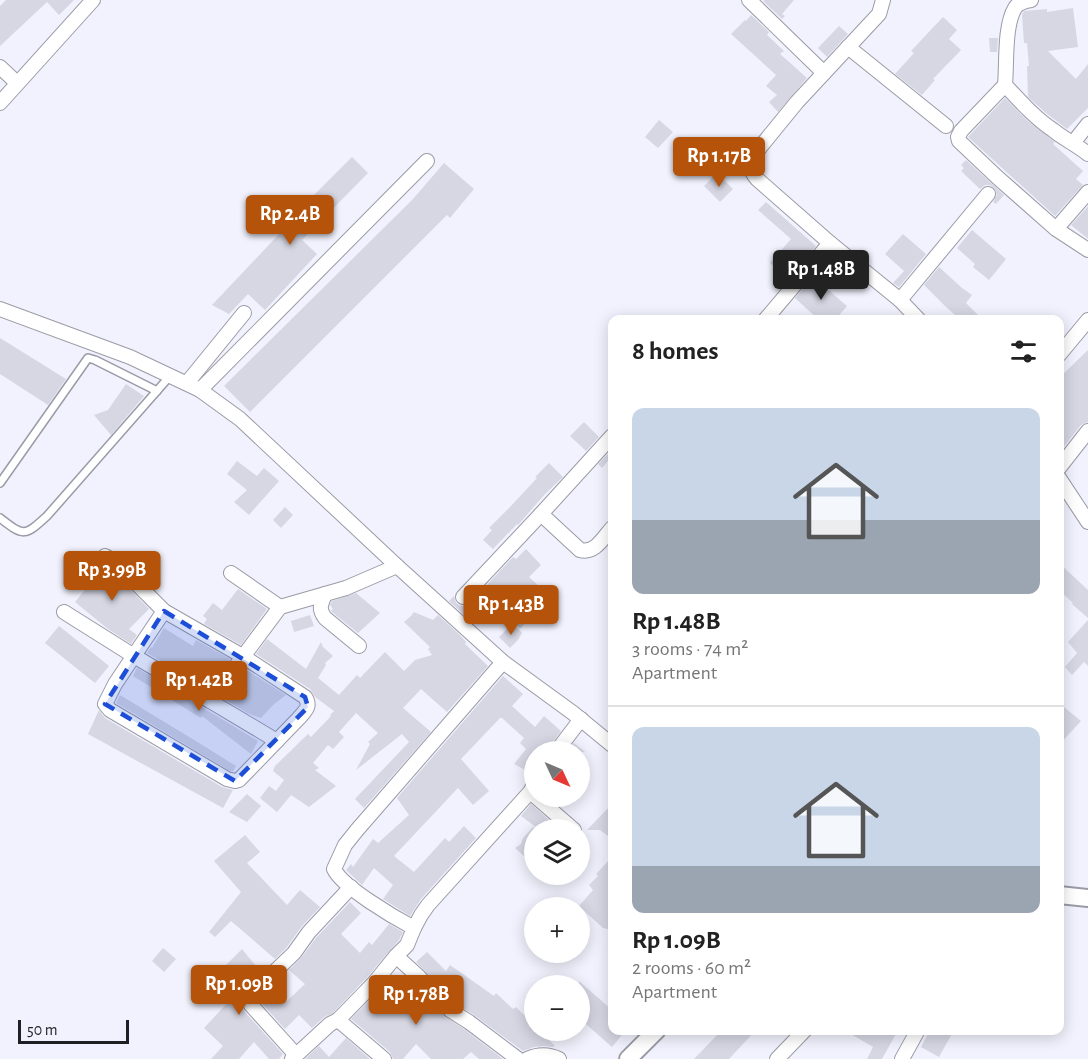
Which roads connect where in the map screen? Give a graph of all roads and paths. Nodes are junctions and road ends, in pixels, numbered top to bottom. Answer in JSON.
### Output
{"nodes":[{"id":1,"x":93,"y":0,"type":"edge"},
{"id":2,"x":749,"y":0,"type":"edge"},
{"id":3,"x":883,"y":0,"type":"edge"},
{"id":4,"x":1031,"y":0,"type":"edge"},
{"id":5,"x":848,"y":47,"type":"junction"},
{"id":6,"x":0,"y":67,"type":"edge"},
{"id":7,"x":824,"y":73,"type":"junction"},
{"id":8,"x":18,"y":83,"type":"junction"},
{"id":9,"x":1005,"y":85,"type":"junction"},
{"id":10,"x":0,"y":103,"type":"edge"},
{"id":11,"x":1088,"y":124,"type":"edge"},
{"id":12,"x":946,"y":126,"type":"dead end"},
{"id":13,"x":1073,"y":143,"type":"junction"},
{"id":14,"x":1088,"y":154,"type":"edge"},
{"id":15,"x":427,"y":161,"type":"dead end"},
{"id":16,"x":1088,"y":192,"type":"edge"},
{"id":17,"x":988,"y":194,"type":"dead end"},
{"id":18,"x":1056,"y":229,"type":"junction"},
{"id":19,"x":830,"y":243,"type":"junction"},
{"id":20,"x":1088,"y":250,"type":"edge"},
{"id":21,"x":900,"y":300,"type":"junction"},
{"id":22,"x":0,"y":309,"type":"edge"},
{"id":23,"x":244,"y":313,"type":"dead end"},
{"id":24,"x":769,"y":315,"type":"edge"},
{"id":25,"x":914,"y":315,"type":"edge"},
{"id":26,"x":1088,"y":320,"type":"edge"},
{"id":27,"x":1064,"y":349,"type":"edge"},
{"id":28,"x":171,"y":375,"type":"junction"},
{"id":29,"x":187,"y":383,"type":"junction"},
{"id":30,"x":200,"y":390,"type":"junction"},
{"id":31,"x":157,"y":391,"type":"junction"},
{"id":32,"x":1088,"y":431,"type":"edge"},
{"id":33,"x":608,"y":440,"type":"edge"},
{"id":34,"x":1064,"y":462,"type":"edge"},
{"id":35,"x":0,"y":483,"type":"edge"},
{"id":36,"x":1064,"y":486,"type":"edge"},
{"id":37,"x":541,"y":514,"type":"junction"},
{"id":38,"x":0,"y":518,"type":"edge"},
{"id":39,"x":1088,"y":522,"type":"edge"},
{"id":40,"x":608,"y":533,"type":"edge"},
{"id":41,"x":105,"y":556,"type":"dead end"},
{"id":42,"x":397,"y":566,"type":"junction"},
{"id":43,"x":231,"y":573,"type":"dead end"},
{"id":44,"x":325,"y":594,"type":"junction"},
{"id":45,"x":456,"y":605,"type":"junction"},
{"id":46,"x":280,"y":607,"type":"junction"},
{"id":47,"x":164,"y":611,"type":"junction"},
{"id":48,"x":64,"y":612,"type":"dead end"},
{"id":49,"x":359,"y":646,"type":"dead end"},
{"id":50,"x":134,"y":656,"type":"junction"},
{"id":51,"x":244,"y":657,"type":"junction"},
{"id":52,"x":503,"y":662,"type":"junction"},
{"id":53,"x":210,"y":701,"type":"junction"},
{"id":54,"x":580,"y":719,"type":"junction"},
{"id":55,"x":277,"y":741,"type":"junction"},
{"id":56,"x":564,"y":741,"type":"edge"},
{"id":57,"x":608,"y":742,"type":"edge"},
{"id":58,"x":524,"y":802,"type":"edge"},
{"id":59,"x":549,"y":807,"type":"edge"},
{"id":60,"x":563,"y":819,"type":"edge"},
{"id":61,"x":351,"y":887,"type":"junction"},
{"id":62,"x":1064,"y":896,"type":"edge"},
{"id":63,"x":1088,"y":898,"type":"edge"},
{"id":64,"x":414,"y":928,"type":"junction"},
{"id":65,"x":396,"y":956,"type":"junction"},
{"id":66,"x":338,"y":1020,"type":"junction"},
{"id":67,"x":652,"y":1035,"type":"edge"},
{"id":68,"x":800,"y":1035,"type":"edge"},
{"id":69,"x":915,"y":1035,"type":"edge"},
{"id":70,"x":294,"y":1057,"type":"edge"},
{"id":71,"x":384,"y":1059,"type":"edge"},
{"id":72,"x":518,"y":1059,"type":"edge"},
{"id":73,"x":527,"y":1059,"type":"edge"},
{"id":74,"x":559,"y":1059,"type":"edge"},
{"id":75,"x":628,"y":1059,"type":"edge"},
{"id":76,"x":777,"y":1059,"type":"edge"},
{"id":77,"x":902,"y":1059,"type":"edge"}],
"edges":[{"from":1,"to":8,"type":"street"},
{"from":2,"to":7,"type":"street"},
{"from":3,"to":5,"type":"street"},
{"from":4,"to":9,"type":"street"},
{"from":5,"to":7,"type":"street"},
{"from":5,"to":12,"type":"street"},
{"from":6,"to":8,"type":"street"},
{"from":7,"to":19,"type":"street"},
{"from":8,"to":10,"type":"street"},
{"from":9,"to":13,"type":"street"},
{"from":9,"to":18,"type":"street"},
{"from":11,"to":13,"type":"street"},
{"from":13,"to":14,"type":"street"},
{"from":15,"to":30,"type":"street"},
{"from":16,"to":18,"type":"street"},
{"from":17,"to":21,"type":"street"},
{"from":18,"to":20,"type":"street"},
{"from":19,"to":21,"type":"street"},
{"from":19,"to":24,"type":"street"},
{"from":21,"to":25,"type":"street"},
{"from":22,"to":28,"type":"street"},
{"from":23,"to":29,"type":"street"},
{"from":26,"to":27,"type":"street"},
{"from":28,"to":29,"type":"street"},
{"from":28,"to":31,"type":"lane"},
{"from":29,"to":30,"type":"street"},
{"from":30,"to":42,"type":"street"},
{"from":31,"to":35,"type":"lane"},
{"from":31,"to":38,"type":"lane"},
{"from":32,"to":34,"type":"street"},
{"from":33,"to":37,"type":"street"},
{"from":36,"to":39,"type":"street"},
{"from":37,"to":40,"type":"street"},
{"from":37,"to":45,"type":"street"},
{"from":41,"to":47,"type":"street"},
{"from":42,"to":44,"type":"street"},
{"from":42,"to":45,"type":"street"},
{"from":43,"to":46,"type":"street"},
{"from":44,"to":46,"type":"street"},
{"from":44,"to":49,"type":"street"},
{"from":45,"to":52,"type":"street"},
{"from":46,"to":51,"type":"street"},
{"from":47,"to":50,"type":"street"},
{"from":47,"to":51,"type":"street"},
{"from":48,"to":50,"type":"street"},
{"from":50,"to":53,"type":"street"},
{"from":50,"to":55,"type":"street"},
{"from":51,"to":53,"type":"street"},
{"from":51,"to":55,"type":"street"},
{"from":52,"to":54,"type":"street"},
{"from":52,"to":61,"type":"street"},
{"from":53,"to":55,"type":"street"},
{"from":54,"to":56,"type":"street"},
{"from":54,"to":57,"type":"street"},
{"from":58,"to":64,"type":"street"},
{"from":59,"to":60,"type":"street"},
{"from":61,"to":64,"type":"street"},
{"from":61,"to":70,"type":"street"},
{"from":62,"to":63,"type":"street"},
{"from":64,"to":65,"type":"street"},
{"from":65,"to":66,"type":"street"},
{"from":65,"to":72,"type":"street"},
{"from":66,"to":70,"type":"street"},
{"from":66,"to":71,"type":"street"},
{"from":67,"to":75,"type":"street"},
{"from":68,"to":76,"type":"street"},
{"from":69,"to":77,"type":"street"},
{"from":73,"to":74,"type":"street"}]}
